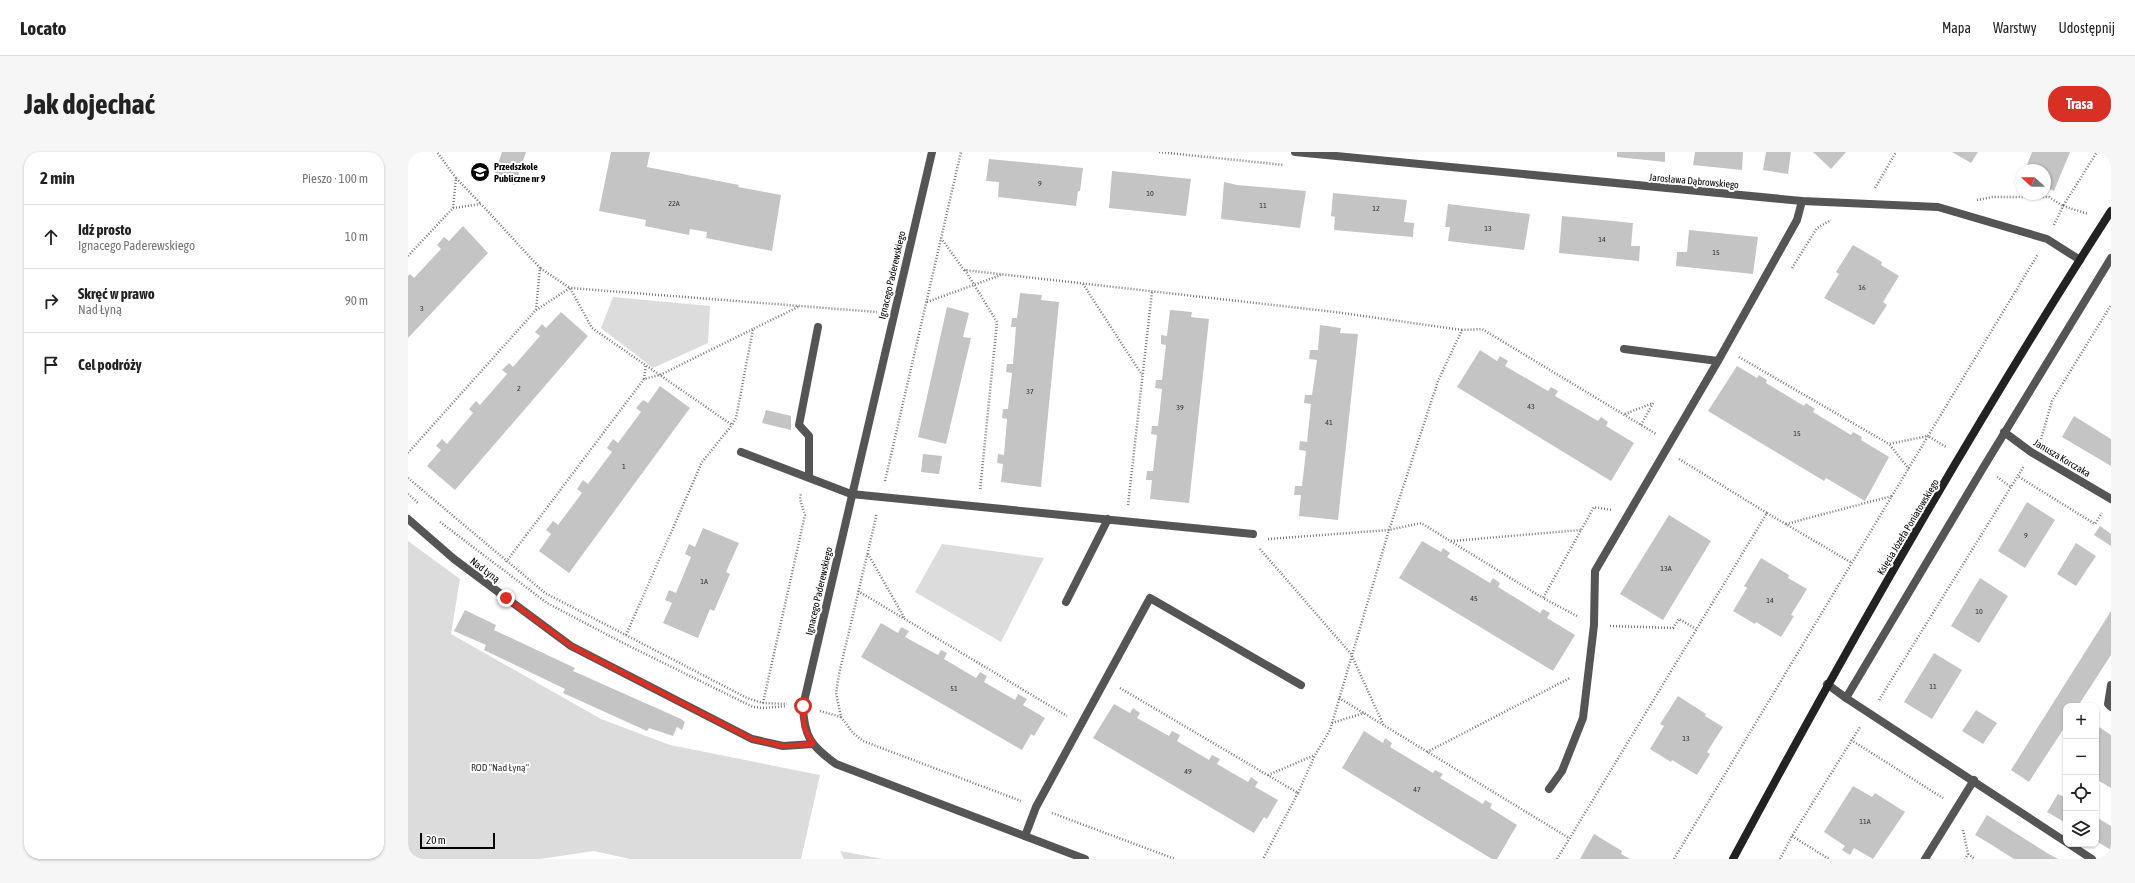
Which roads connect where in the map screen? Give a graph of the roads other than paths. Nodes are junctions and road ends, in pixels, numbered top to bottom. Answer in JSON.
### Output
{"nodes":[{"id":1,"x":932,"y":152,"type":"edge"},
{"id":2,"x":1295,"y":152,"type":"edge"},
{"id":3,"x":1802,"y":201,"type":"junction"},
{"id":4,"x":2111,"y":211,"type":"edge"},
{"id":5,"x":2111,"y":258,"type":"edge"},
{"id":6,"x":2080,"y":260,"type":"junction"},
{"id":7,"x":818,"y":327,"type":"dead end"},
{"id":8,"x":1624,"y":350,"type":"dead end"},
{"id":9,"x":1718,"y":361,"type":"junction"},
{"id":10,"x":2004,"y":432,"type":"junction"},
{"id":11,"x":741,"y":452,"type":"dead end"},
{"id":12,"x":808,"y":477,"type":"junction"},
{"id":13,"x":851,"y":494,"type":"junction"},
{"id":14,"x":2111,"y":499,"type":"edge"},
{"id":15,"x":1108,"y":519,"type":"junction"},
{"id":16,"x":408,"y":520,"type":"edge"},
{"id":17,"x":1253,"y":534,"type":"dead end"},
{"id":18,"x":1066,"y":602,"type":"dead end"},
{"id":19,"x":1827,"y":684,"type":"junction"},
{"id":20,"x":1301,"y":685,"type":"dead end"},
{"id":21,"x":2111,"y":685,"type":"edge"},
{"id":22,"x":1846,"y":698,"type":"junction"},
{"id":23,"x":2111,"y":707,"type":"edge"},
{"id":24,"x":813,"y":744,"type":"junction"},
{"id":25,"x":1974,"y":780,"type":"junction"},
{"id":26,"x":1549,"y":789,"type":"dead end"},
{"id":27,"x":1025,"y":836,"type":"junction"},
{"id":28,"x":2063,"y":840,"type":"edge"},
{"id":29,"x":2074,"y":847,"type":"edge"},
{"id":30,"x":1085,"y":859,"type":"edge"},
{"id":31,"x":1733,"y":859,"type":"edge"},
{"id":32,"x":1925,"y":859,"type":"edge"},
{"id":33,"x":2092,"y":859,"type":"edge"}],
"edges":[{"from":1,"to":13,"type":"street","name":"Ignacego Paderewskiego"},
{"from":2,"to":3,"type":"street","name":"Jarosława Dąbrowskiego"},
{"from":3,"to":6,"type":"street","name":"Jarosława Dąbrowskiego"},
{"from":3,"to":9,"type":"street"},
{"from":4,"to":6,"type":"main road","name":"Księcia Józefa Poniatowskiego"},
{"from":5,"to":10,"type":"street"},
{"from":6,"to":19,"type":"main road","name":"Księcia Józefa Poniatowskiego"},
{"from":7,"to":12,"type":"street"},
{"from":8,"to":9,"type":"street"},
{"from":9,"to":26,"type":"street"},
{"from":10,"to":14,"type":"street","name":"Janusza Korczaka"},
{"from":10,"to":22,"type":"street"},
{"from":11,"to":12,"type":"street"},
{"from":12,"to":13,"type":"street"},
{"from":13,"to":15,"type":"street"},
{"from":13,"to":24,"type":"street","name":"Ignacego Paderewskiego"},
{"from":15,"to":17,"type":"street"},
{"from":15,"to":18,"type":"street"},
{"from":16,"to":24,"type":"street","name":"Nad Łyną"},
{"from":19,"to":22,"type":"street"},
{"from":19,"to":31,"type":"main road","name":"Księcia Józefa Poniatowskiego"},
{"from":20,"to":27,"type":"street"},
{"from":21,"to":23,"type":"street"},
{"from":22,"to":25,"type":"street"},
{"from":24,"to":27,"type":"street","name":"Ignacego Paderewskiego"},
{"from":25,"to":28,"type":"street"},
{"from":25,"to":32,"type":"street"},
{"from":27,"to":30,"type":"street","name":"Ignacego Paderewskiego"},
{"from":29,"to":33,"type":"street"}]}
